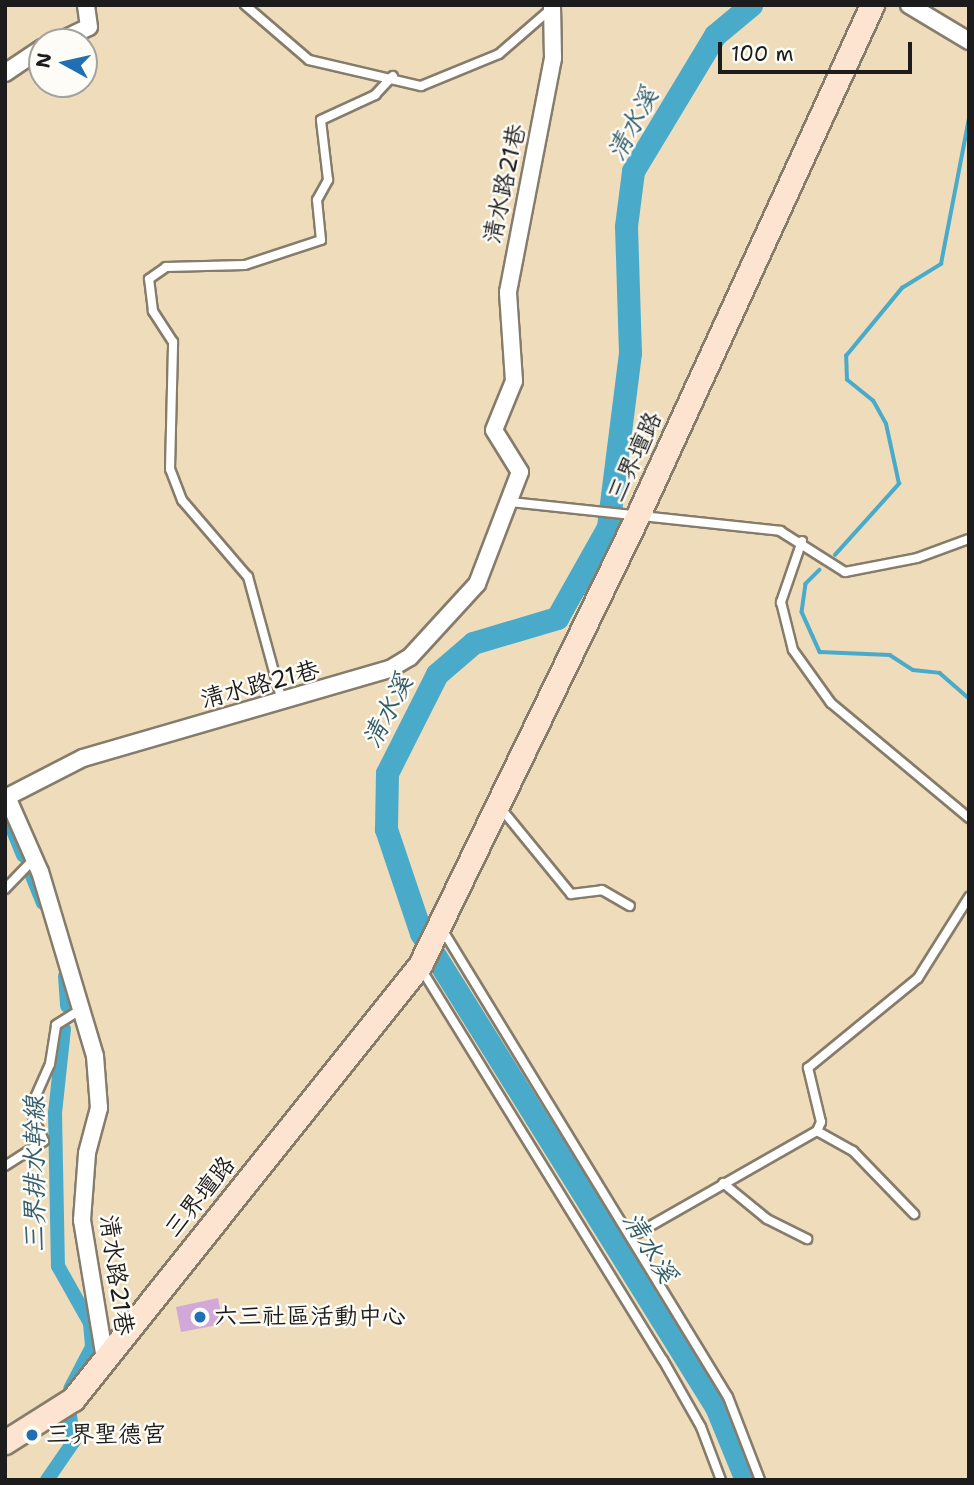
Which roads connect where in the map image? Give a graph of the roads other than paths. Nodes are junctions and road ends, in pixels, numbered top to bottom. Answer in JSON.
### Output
{"nodes":[{"id":1,"x":86,"y":5,"type":"edge"},
{"id":2,"x":245,"y":5,"type":"edge"},
{"id":3,"x":872,"y":5,"type":"edge"},
{"id":4,"x":909,"y":5,"type":"edge"},
{"id":5,"x":552,"y":7,"type":"edge"},
{"id":6,"x":87,"y":28,"type":"edge"},
{"id":7,"x":969,"y":41,"type":"edge"},
{"id":8,"x":28,"y":57,"type":"edge"},
{"id":9,"x":5,"y":73,"type":"edge"},
{"id":10,"x":393,"y":76,"type":"junction"},
{"id":11,"x":510,"y":502,"type":"junction"},
{"id":12,"x":637,"y":515,"type":"junction"},
{"id":13,"x":969,"y":539,"type":"edge"},
{"id":14,"x":802,"y":541,"type":"junction"},
{"id":15,"x":282,"y":701,"type":"junction"},
{"id":16,"x":6,"y":796,"type":"edge"},
{"id":17,"x":497,"y":804,"type":"junction"},
{"id":18,"x":969,"y":818,"type":"edge"},
{"id":19,"x":33,"y":860,"type":"junction"},
{"id":20,"x":5,"y":889,"type":"edge"},
{"id":21,"x":969,"y":897,"type":"edge"},
{"id":22,"x":630,"y":906,"type":"dead end"},
{"id":23,"x":441,"y":928,"type":"junction"},
{"id":24,"x":419,"y":966,"type":"junction"},
{"id":25,"x":77,"y":1012,"type":"junction"},
{"id":26,"x":817,"y":1131,"type":"junction"},
{"id":27,"x":5,"y":1167,"type":"edge"},
{"id":28,"x":723,"y":1183,"type":"junction"},
{"id":29,"x":914,"y":1214,"type":"dead end"},
{"id":30,"x":631,"y":1237,"type":"junction"},
{"id":31,"x":807,"y":1239,"type":"dead end"},
{"id":32,"x":105,"y":1359,"type":"junction"},
{"id":33,"x":5,"y":1443,"type":"edge"},
{"id":34,"x":721,"y":1480,"type":"edge"},
{"id":35,"x":760,"y":1480,"type":"edge"}],
"edges":[{"from":1,"to":6,"type":"street"},
{"from":2,"to":10,"type":"lane"},
{"from":3,"to":12,"type":"street","name":"三界壇路"},
{"from":4,"to":7,"type":"street"},
{"from":5,"to":10,"type":"lane"},
{"from":5,"to":11,"type":"street","name":"清水路21巷"},
{"from":8,"to":9,"type":"street"},
{"from":10,"to":15,"type":"lane"},
{"from":11,"to":12,"type":"lane"},
{"from":11,"to":15,"type":"street","name":"清水路21巷"},
{"from":12,"to":14,"type":"lane"},
{"from":12,"to":17,"type":"street","name":"三界壇路"},
{"from":13,"to":14,"type":"lane"},
{"from":14,"to":18,"type":"lane"},
{"from":15,"to":16,"type":"street","name":"清水路21巷"},
{"from":16,"to":19,"type":"street","name":"清水路21巷"},
{"from":17,"to":22,"type":"lane"},
{"from":17,"to":23,"type":"street","name":"三界壇路"},
{"from":19,"to":20,"type":"lane"},
{"from":19,"to":25,"type":"street","name":"清水路21巷"},
{"from":21,"to":26,"type":"lane"},
{"from":23,"to":24,"type":"street","name":"三界壇路"},
{"from":23,"to":30,"type":"lane"},
{"from":24,"to":32,"type":"street","name":"三界壇路"},
{"from":24,"to":34,"type":"lane"},
{"from":25,"to":27,"type":"lane"},
{"from":25,"to":32,"type":"street","name":"清水路21巷"},
{"from":26,"to":28,"type":"lane"},
{"from":26,"to":29,"type":"lane"},
{"from":28,"to":30,"type":"lane"},
{"from":28,"to":31,"type":"lane"},
{"from":30,"to":35,"type":"lane"},
{"from":32,"to":33,"type":"street","name":"三界壇路"}]}
